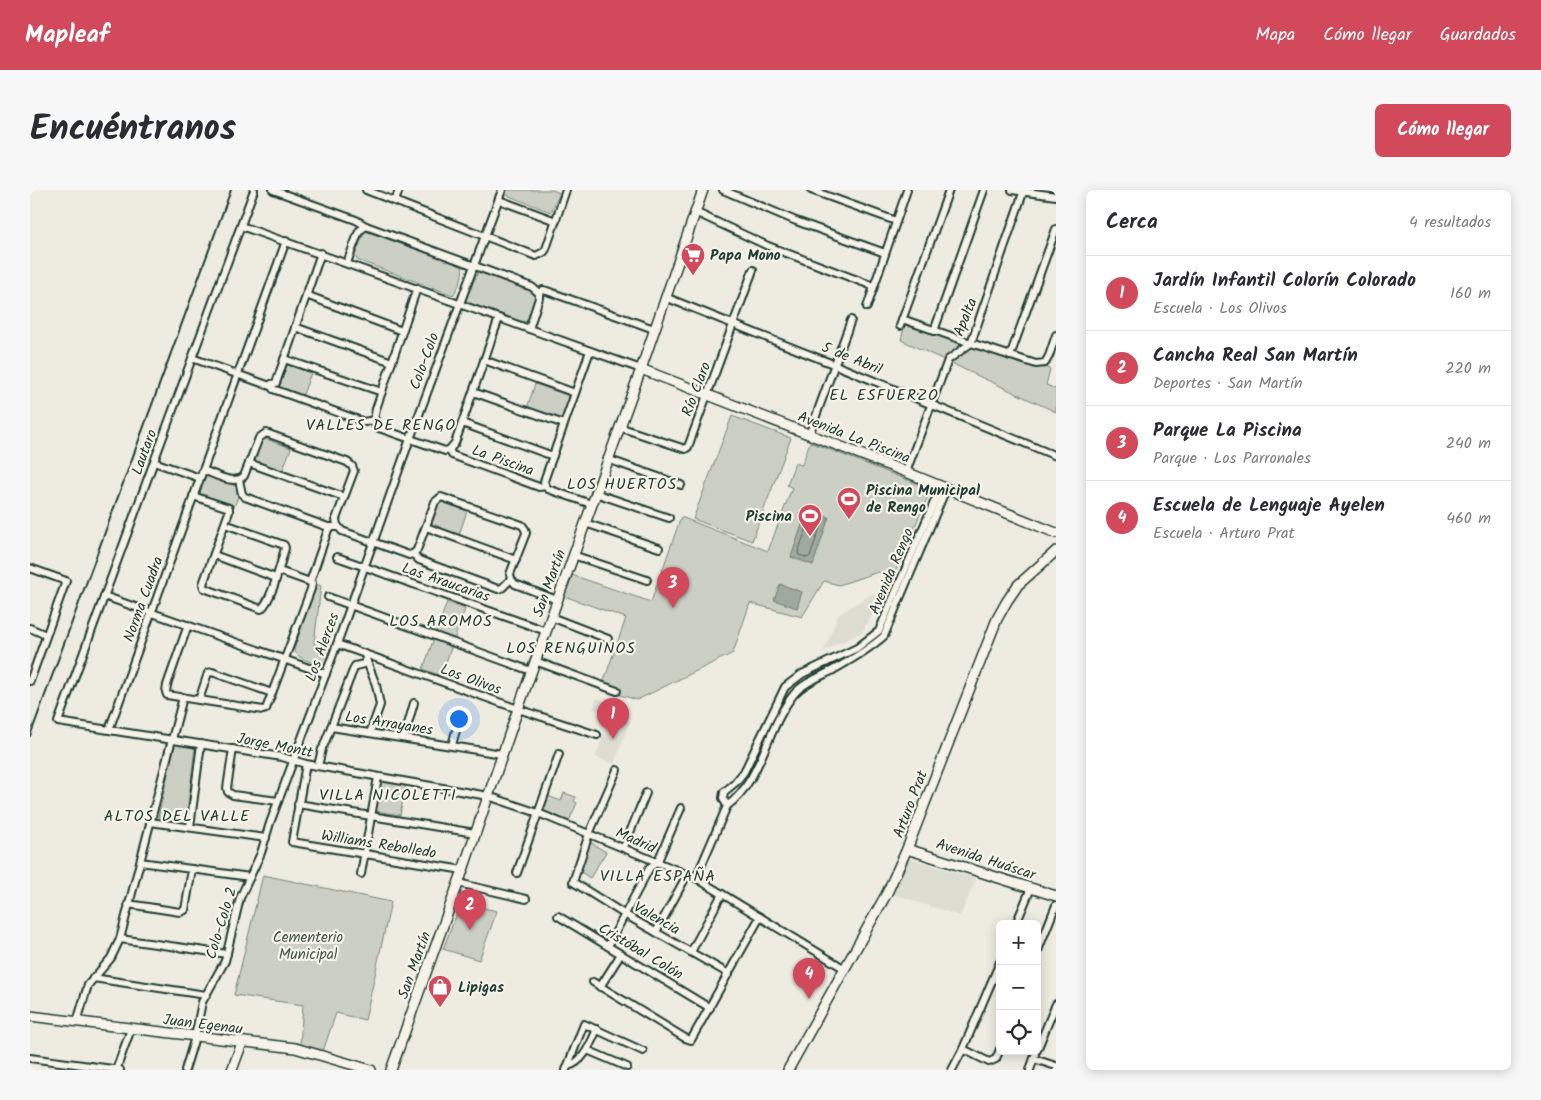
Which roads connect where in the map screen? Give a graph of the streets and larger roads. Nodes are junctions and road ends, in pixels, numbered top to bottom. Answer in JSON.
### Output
{"nodes":[{"id":1,"x":254,"y":190,"type":"edge"},
{"id":2,"x":273,"y":190,"type":"edge"},
{"id":3,"x":366,"y":190,"type":"edge"},
{"id":4,"x":399,"y":190,"type":"edge"},
{"id":5,"x":502,"y":190,"type":"edge"},
{"id":6,"x":566,"y":190,"type":"edge"},
{"id":7,"x":703,"y":190,"type":"edge"},
{"id":8,"x":724,"y":190,"type":"edge"},
{"id":9,"x":811,"y":190,"type":"edge"},
{"id":10,"x":907,"y":190,"type":"edge"},
{"id":11,"x":949,"y":190,"type":"edge"},
{"id":12,"x":984,"y":190,"type":"edge"},
{"id":13,"x":1012,"y":190,"type":"edge"},
{"id":14,"x":1024,"y":191,"type":"edge"},
{"id":15,"x":1056,"y":196,"type":"edge"},
{"id":16,"x":498,"y":200,"type":"junction"},
{"id":17,"x":395,"y":202,"type":"junction"},
{"id":18,"x":695,"y":212,"type":"junction"},
{"id":19,"x":556,"y":221,"type":"junction"},
{"id":20,"x":896,"y":221,"type":"junction"},
{"id":21,"x":241,"y":226,"type":"junction"},
{"id":22,"x":366,"y":226,"type":"junction"},
{"id":23,"x":1056,"y":229,"type":"edge"},
{"id":24,"x":485,"y":237,"type":"junction"},
{"id":25,"x":286,"y":241,"type":"junction"},
{"id":26,"x":321,"y":253,"type":"junction"},
{"id":27,"x":885,"y":253,"type":"junction"},
{"id":28,"x":347,"y":263,"type":"junction"},
{"id":29,"x":474,"y":266,"type":"junction"},
{"id":30,"x":753,"y":270,"type":"dead end"},
{"id":31,"x":873,"y":286,"type":"junction"},
{"id":32,"x":417,"y":288,"type":"junction"},
{"id":33,"x":539,"y":292,"type":"junction"},
{"id":34,"x":306,"y":296,"type":"junction"},
{"id":35,"x":665,"y":297,"type":"junction"},
{"id":36,"x":460,"y":304,"type":"junction"},
{"id":37,"x":867,"y":307,"type":"dead end"},
{"id":38,"x":500,"y":318,"type":"junction"},
{"id":39,"x":851,"y":320,"type":"dead end"},
{"id":40,"x":734,"y":324,"type":"junction"},
{"id":41,"x":295,"y":327,"type":"junction"},
{"id":42,"x":529,"y":329,"type":"junction"},
{"id":43,"x":654,"y":329,"type":"junction"},
{"id":44,"x":934,"y":330,"type":"junction"},
{"id":45,"x":402,"y":331,"type":"junction"},
{"id":46,"x":1056,"y":335,"type":"edge"},
{"id":47,"x":971,"y":343,"type":"junction"},
{"id":48,"x":590,"y":351,"type":"junction"},
{"id":49,"x":1010,"y":356,"type":"junction"},
{"id":50,"x":1053,"y":357,"type":"edge"},
{"id":51,"x":192,"y":358,"type":"junction"},
{"id":52,"x":284,"y":360,"type":"junction"},
{"id":53,"x":484,"y":360,"type":"junction"},
{"id":54,"x":392,"y":362,"type":"junction"},
{"id":55,"x":834,"y":364,"type":"junction"},
{"id":56,"x":641,"y":369,"type":"junction"},
{"id":57,"x":238,"y":375,"type":"junction"},
{"id":58,"x":272,"y":384,"type":"junction"},
{"id":59,"x":382,"y":392,"type":"junction"},
{"id":60,"x":473,"y":392,"type":"junction"},
{"id":61,"x":575,"y":393,"type":"junction"},
{"id":62,"x":706,"y":395,"type":"junction"},
{"id":63,"x":931,"y":405,"type":"junction"},
{"id":64,"x":374,"y":420,"type":"junction"},
{"id":65,"x":462,"y":423,"type":"junction"},
{"id":66,"x":564,"y":424,"type":"junction"},
{"id":67,"x":619,"y":427,"type":"junction"},
{"id":68,"x":809,"y":435,"type":"junction"},
{"id":69,"x":410,"y":439,"type":"junction"},
{"id":70,"x":448,"y":450,"type":"junction"},
{"id":71,"x":553,"y":456,"type":"junction"},
{"id":72,"x":1056,"y":456,"type":"edge"},
{"id":73,"x":607,"y":459,"type":"junction"},
{"id":74,"x":154,"y":462,"type":"junction"},
{"id":75,"x":249,"y":463,"type":"junction"},
{"id":76,"x":203,"y":470,"type":"junction"},
{"id":77,"x":906,"y":472,"type":"junction"},
{"id":78,"x":200,"y":478,"type":"junction"},
{"id":79,"x":239,"y":480,"type":"junction"},
{"id":80,"x":680,"y":485,"type":"dead end"},
{"id":81,"x":546,"y":486,"type":"junction"},
{"id":82,"x":943,"y":487,"type":"junction"},
{"id":83,"x":595,"y":493,"type":"junction"},
{"id":84,"x":194,"y":496,"type":"junction"},
{"id":85,"x":344,"y":497,"type":"junction"},
{"id":86,"x":591,"y":504,"type":"junction"},
{"id":87,"x":669,"y":518,"type":"dead end"},
{"id":88,"x":585,"y":523,"type":"junction"},
{"id":89,"x":225,"y":524,"type":"junction"},
{"id":90,"x":329,"y":527,"type":"junction"},
{"id":91,"x":338,"y":527,"type":"junction"},
{"id":92,"x":426,"y":527,"type":"junction"},
{"id":93,"x":1056,"y":532,"type":"edge"},
{"id":94,"x":374,"y":542,"type":"junction"},
{"id":95,"x":659,"y":548,"type":"dead end"},
{"id":96,"x":1056,"y":551,"type":"edge"},
{"id":97,"x":413,"y":554,"type":"junction"},
{"id":98,"x":214,"y":555,"type":"junction"},
{"id":99,"x":573,"y":555,"type":"junction"},
{"id":100,"x":337,"y":557,"type":"dead end"},
{"id":101,"x":516,"y":560,"type":"junction"},
{"id":102,"x":365,"y":567,"type":"junction"},
{"id":103,"x":30,"y":568,"type":"edge"},
{"id":104,"x":277,"y":575,"type":"junction"},
{"id":105,"x":511,"y":579,"type":"junction"},
{"id":106,"x":647,"y":580,"type":"dead end"},
{"id":107,"x":310,"y":582,"type":"junction"},
{"id":108,"x":104,"y":596,"type":"junction"},
{"id":109,"x":328,"y":597,"type":"dead end"},
{"id":110,"x":557,"y":600,"type":"junction"},
{"id":111,"x":351,"y":606,"type":"junction"},
{"id":112,"x":152,"y":612,"type":"junction"},
{"id":113,"x":551,"y":617,"type":"junction"},
{"id":114,"x":188,"y":625,"type":"junction"},
{"id":115,"x":30,"y":628,"type":"edge"},
{"id":116,"x":546,"y":631,"type":"junction"},
{"id":117,"x":46,"y":635,"type":"junction"},
{"id":118,"x":608,"y":639,"type":"dead end"},
{"id":119,"x":337,"y":644,"type":"junction"},
{"id":120,"x":365,"y":656,"type":"junction"},
{"id":121,"x":285,"y":660,"type":"junction"},
{"id":122,"x":535,"y":661,"type":"junction"},
{"id":123,"x":531,"y":671,"type":"junction"},
{"id":124,"x":326,"y":674,"type":"junction"},
{"id":125,"x":31,"y":676,"type":"edge"},
{"id":126,"x":617,"y":691,"type":"dead end"},
{"id":127,"x":272,"y":693,"type":"junction"},
{"id":128,"x":183,"y":697,"type":"junction"},
{"id":129,"x":199,"y":700,"type":"junction"},
{"id":130,"x":414,"y":703,"type":"dead end"},
{"id":131,"x":518,"y":708,"type":"junction"},
{"id":132,"x":460,"y":716,"type":"dead end"},
{"id":133,"x":58,"y":722,"type":"joint"},
{"id":134,"x":331,"y":727,"type":"junction"},
{"id":135,"x":109,"y":730,"type":"junction"},
{"id":136,"x":370,"y":733,"type":"junction"},
{"id":137,"x":597,"y":735,"type":"dead end"},
{"id":138,"x":404,"y":738,"type":"junction"},
{"id":139,"x":172,"y":739,"type":"junction"},
{"id":140,"x":201,"y":744,"type":"junction"},
{"id":141,"x":452,"y":746,"type":"junction"},
{"id":142,"x":233,"y":749,"type":"junction"},
{"id":143,"x":502,"y":754,"type":"junction"},
{"id":144,"x":559,"y":754,"type":"dead end"},
{"id":145,"x":293,"y":761,"type":"junction"},
{"id":146,"x":306,"y":764,"type":"junction"},
{"id":147,"x":318,"y":766,"type":"junction"},
{"id":148,"x":616,"y":770,"type":"dead end"},
{"id":149,"x":378,"y":777,"type":"junction"},
{"id":150,"x":646,"y":793,"type":"dead end"},
{"id":151,"x":488,"y":796,"type":"junction"},
{"id":152,"x":278,"y":801,"type":"junction"},
{"id":153,"x":298,"y":804,"type":"junction"},
{"id":154,"x":727,"y":806,"type":"junction"},
{"id":155,"x":681,"y":808,"type":"dead end"},
{"id":156,"x":538,"y":813,"type":"junction"},
{"id":157,"x":371,"y":815,"type":"junction"},
{"id":158,"x":150,"y":822,"type":"junction"},
{"id":159,"x":190,"y":827,"type":"junction"},
{"id":160,"x":475,"y":833,"type":"junction"},
{"id":161,"x":590,"y":834,"type":"junction"},
{"id":162,"x":266,"y":838,"type":"junction"},
{"id":163,"x":624,"y":848,"type":"junction"},
{"id":164,"x":907,"y":849,"type":"junction"},
{"id":165,"x":364,"y":854,"type":"junction"},
{"id":166,"x":140,"y":862,"type":"junction"},
{"id":167,"x":657,"y":863,"type":"junction"},
{"id":168,"x":192,"y":869,"type":"junction"},
{"id":169,"x":463,"y":870,"type":"junction"},
{"id":170,"x":517,"y":873,"type":"dead end"},
{"id":171,"x":361,"y":874,"type":"dead end"},
{"id":172,"x":687,"y":875,"type":"junction"},
{"id":173,"x":250,"y":878,"type":"junction"},
{"id":174,"x":696,"y":878,"type":"junction"},
{"id":175,"x":458,"y":883,"type":"junction"},
{"id":176,"x":1031,"y":888,"type":"junction"},
{"id":177,"x":722,"y":894,"type":"junction"},
{"id":178,"x":1056,"y":896,"type":"edge"},
{"id":179,"x":526,"y":899,"type":"dead end"},
{"id":180,"x":128,"y":904,"type":"junction"},
{"id":181,"x":1056,"y":905,"type":"edge"},
{"id":182,"x":624,"y":914,"type":"junction"},
{"id":183,"x":558,"y":916,"type":"dead end"},
{"id":184,"x":760,"y":917,"type":"junction"},
{"id":185,"x":1018,"y":920,"type":"edge"},
{"id":186,"x":656,"y":932,"type":"junction"},
{"id":187,"x":120,"y":939,"type":"junction"},
{"id":188,"x":1041,"y":943,"type":"edge"},
{"id":189,"x":608,"y":946,"type":"junction"},
{"id":190,"x":691,"y":952,"type":"junction"},
{"id":191,"x":227,"y":954,"type":"junction"},
{"id":192,"x":621,"y":954,"type":"junction"},
{"id":193,"x":999,"y":965,"type":"edge"},
{"id":194,"x":845,"y":969,"type":"junction"},
{"id":195,"x":729,"y":974,"type":"junction"},
{"id":196,"x":93,"y":978,"type":"junction"},
{"id":197,"x":592,"y":982,"type":"dead end"},
{"id":198,"x":600,"y":987,"type":"junction"},
{"id":199,"x":206,"y":995,"type":"junction"},
{"id":200,"x":1056,"y":1004,"type":"edge"},
{"id":201,"x":710,"y":1008,"type":"junction"},
{"id":202,"x":30,"y":1016,"type":"edge"},
{"id":203,"x":1053,"y":1021,"type":"edge"},
{"id":204,"x":77,"y":1022,"type":"junction"},
{"id":205,"x":597,"y":1028,"type":"junction"},
{"id":206,"x":131,"y":1029,"type":"junction"},
{"id":207,"x":195,"y":1036,"type":"junction"},
{"id":208,"x":242,"y":1043,"type":"junction"},
{"id":209,"x":1041,"y":1043,"type":"edge"},
{"id":210,"x":963,"y":1049,"type":"junction"},
{"id":211,"x":587,"y":1050,"type":"junction"},
{"id":212,"x":643,"y":1051,"type":"dead end"},
{"id":213,"x":998,"y":1055,"type":"edge"},
{"id":214,"x":1035,"y":1055,"type":"edge"},
{"id":215,"x":30,"y":1058,"type":"edge"},
{"id":216,"x":1034,"y":1059,"type":"junction"},
{"id":217,"x":1056,"y":1066,"type":"edge"},
{"id":218,"x":627,"y":1067,"type":"dead end"},
{"id":219,"x":567,"y":1068,"type":"edge"},
{"id":220,"x":117,"y":1070,"type":"edge"},
{"id":221,"x":185,"y":1070,"type":"edge"},
{"id":222,"x":232,"y":1070,"type":"edge"},
{"id":223,"x":371,"y":1070,"type":"edge"},
{"id":224,"x":391,"y":1070,"type":"edge"},
{"id":225,"x":788,"y":1070,"type":"edge"},
{"id":226,"x":952,"y":1070,"type":"edge"},
{"id":227,"x":1030,"y":1070,"type":"edge"}],
"edges":[{"from":1,"to":21,"type":"street","name":"Lautaro"},
{"from":2,"to":22,"type":"street"},
{"from":3,"to":17,"type":"street"},
{"from":4,"to":17,"type":"street"},
{"from":5,"to":16,"type":"street","name":"Colo-Colo"},
{"from":6,"to":19,"type":"street"},
{"from":7,"to":18,"type":"street","name":"San Martín"},
{"from":8,"to":27,"type":"street"},
{"from":9,"to":20,"type":"street"},
{"from":10,"to":20,"type":"street"},
{"from":11,"to":44,"type":"street"},
{"from":12,"to":44,"type":"street"},
{"from":13,"to":14,"type":"street"},
{"from":14,"to":15,"type":"street"},
{"from":14,"to":47,"type":"street","name":"Apalta"},
{"from":16,"to":19,"type":"street"},
{"from":16,"to":24,"type":"street","name":"Colo-Colo"},
{"from":17,"to":24,"type":"street"},
{"from":18,"to":31,"type":"street"},
{"from":18,"to":35,"type":"street","name":"San Martín"},
{"from":19,"to":24,"type":"street"},
{"from":20,"to":27,"type":"street"},
{"from":21,"to":25,"type":"street"},
{"from":21,"to":51,"type":"street","name":"Lautaro"},
{"from":22,"to":28,"type":"street"},
{"from":22,"to":29,"type":"street"},
{"from":23,"to":49,"type":"street"},
{"from":24,"to":29,"type":"street","name":"Colo-Colo"},
{"from":25,"to":26,"type":"street"},
{"from":25,"to":57,"type":"street","name":"Norma Cuadra"},
{"from":26,"to":28,"type":"street"},
{"from":26,"to":34,"type":"street"},
{"from":27,"to":31,"type":"street"},
{"from":28,"to":32,"type":"street"},
{"from":29,"to":33,"type":"street"},
{"from":29,"to":36,"type":"street","name":"Colo-Colo"},
{"from":30,"to":40,"type":"street","name":"Río Claro"},
{"from":31,"to":37,"type":"street"},
{"from":32,"to":36,"type":"street"},
{"from":32,"to":45,"type":"street"},
{"from":33,"to":42,"type":"street"},
{"from":33,"to":43,"type":"street"},
{"from":34,"to":41,"type":"street"},
{"from":34,"to":45,"type":"street"},
{"from":35,"to":40,"type":"street","name":"5 de Abril"},
{"from":35,"to":43,"type":"street","name":"San Martín"},
{"from":36,"to":38,"type":"street"},
{"from":36,"to":69,"type":"street","name":"Colo-Colo"},
{"from":38,"to":42,"type":"street"},
{"from":38,"to":53,"type":"street"},
{"from":39,"to":55,"type":"street"},
{"from":40,"to":55,"type":"street","name":"5 de Abril"},
{"from":40,"to":62,"type":"street","name":"Río Claro"},
{"from":41,"to":52,"type":"street"},
{"from":41,"to":54,"type":"street"},
{"from":42,"to":48,"type":"street"},
{"from":43,"to":56,"type":"street","name":"San Martín"},
{"from":44,"to":47,"type":"street"},
{"from":45,"to":54,"type":"street"},
{"from":46,"to":50,"type":"street"},
{"from":47,"to":49,"type":"street"},
{"from":47,"to":63,"type":"street","name":"Apalta"},
{"from":48,"to":56,"type":"street"},
{"from":48,"to":61,"type":"street"},
{"from":49,"to":50,"type":"street"},
{"from":51,"to":57,"type":"street"},
{"from":51,"to":74,"type":"street","name":"Lautaro"},
{"from":52,"to":58,"type":"street"},
{"from":52,"to":59,"type":"street"},
{"from":53,"to":60,"type":"street"},
{"from":53,"to":61,"type":"street"},
{"from":54,"to":59,"type":"street"},
{"from":55,"to":63,"type":"street","name":"5 de Abril"},
{"from":55,"to":68,"type":"street"},
{"from":56,"to":62,"type":"street","name":"Avenida La Piscina"},
{"from":56,"to":67,"type":"street","name":"San Martín"},
{"from":57,"to":58,"type":"street"},
{"from":57,"to":76,"type":"street","name":"Norma Cuadra"},
{"from":58,"to":64,"type":"street"},
{"from":59,"to":64,"type":"street"},
{"from":60,"to":65,"type":"street"},
{"from":60,"to":66,"type":"street"},
{"from":61,"to":66,"type":"street"},
{"from":62,"to":67,"type":"street","name":"Río Claro"},
{"from":62,"to":68,"type":"street","name":"Avenida La Piscina"},
{"from":63,"to":72,"type":"street","name":"5 de Abril"},
{"from":63,"to":77,"type":"street","name":"Apalta"},
{"from":64,"to":69,"type":"street","name":"La Piscina"},
{"from":65,"to":70,"type":"street"},
{"from":65,"to":71,"type":"street"},
{"from":66,"to":71,"type":"street"},
{"from":67,"to":73,"type":"street","name":"San Martín"},
{"from":68,"to":77,"type":"street","name":"Avenida La Piscina"},
{"from":69,"to":70,"type":"street","name":"La Piscina"},
{"from":69,"to":94,"type":"street","name":"Colo-Colo"},
{"from":70,"to":81,"type":"street","name":"La Piscina"},
{"from":71,"to":81,"type":"street"},
{"from":73,"to":80,"type":"street"},
{"from":73,"to":83,"type":"street","name":"San Martín"},
{"from":74,"to":78,"type":"street"},
{"from":74,"to":108,"type":"street","name":"Lautaro"},
{"from":75,"to":79,"type":"street"},
{"from":75,"to":85,"type":"street"},
{"from":75,"to":85,"type":"street"},
{"from":76,"to":78,"type":"street","name":"Norma Cuadra"},
{"from":76,"to":79,"type":"street"},
{"from":77,"to":82,"type":"street","name":"Avenida La Piscina"},
{"from":78,"to":84,"type":"street","name":"Norma Cuadra"},
{"from":79,"to":90,"type":"street"},
{"from":81,"to":86,"type":"street","name":"La Piscina"},
{"from":82,"to":93,"type":"street","name":"Avenida La Piscina"},
{"from":82,"to":154,"type":"street","name":"Avenida Rengo"},
{"from":82,"to":154,"type":"street","name":"Avenida Rengo"},
{"from":83,"to":86,"type":"street","name":"San Martín"},
{"from":83,"to":87,"type":"street"},
{"from":84,"to":89,"type":"street"},
{"from":84,"to":112,"type":"street","name":"Norma Cuadra"},
{"from":85,"to":91,"type":"street"},
{"from":86,"to":88,"type":"street","name":"San Martín"},
{"from":88,"to":95,"type":"street"},
{"from":88,"to":99,"type":"street","name":"San Martín"},
{"from":89,"to":98,"type":"street"},
{"from":89,"to":104,"type":"street"},
{"from":90,"to":91,"type":"street"},
{"from":90,"to":107,"type":"street"},
{"from":91,"to":94,"type":"street"},
{"from":92,"to":97,"type":"street"},
{"from":92,"to":101,"type":"street"},
{"from":92,"to":101,"type":"street"},
{"from":94,"to":97,"type":"street"},
{"from":94,"to":102,"type":"street","name":"Los Alerces"},
{"from":96,"to":164,"type":"street","name":"Arturo Prat"},
{"from":97,"to":105,"type":"street"},
{"from":98,"to":104,"type":"street"},
{"from":98,"to":104,"type":"street"},
{"from":99,"to":106,"type":"street"},
{"from":99,"to":110,"type":"street","name":"San Martín"},
{"from":100,"to":102,"type":"street","name":"Las Araucarias"},
{"from":101,"to":105,"type":"street"},
{"from":102,"to":111,"type":"street","name":"Los Alerces"},
{"from":102,"to":116,"type":"street","name":"Las Araucarias"},
{"from":103,"to":117,"type":"street"},
{"from":104,"to":107,"type":"street"},
{"from":105,"to":110,"type":"street"},
{"from":107,"to":121,"type":"street"},
{"from":108,"to":112,"type":"street"},
{"from":108,"to":133,"type":"street","name":"Lautaro"},
{"from":109,"to":111,"type":"street"},
{"from":110,"to":113,"type":"street","name":"San Martín"},
{"from":111,"to":119,"type":"street","name":"Los Alerces"},
{"from":111,"to":123,"type":"street"},
{"from":112,"to":114,"type":"street"},
{"from":112,"to":135,"type":"street","name":"Norma Cuadra"},
{"from":113,"to":116,"type":"street","name":"San Martín"},
{"from":113,"to":118,"type":"street"},
{"from":114,"to":121,"type":"street"},
{"from":114,"to":128,"type":"street"},
{"from":115,"to":117,"type":"street"},
{"from":116,"to":122,"type":"street","name":"San Martín"},
{"from":117,"to":125,"type":"street"},
{"from":119,"to":120,"type":"street","name":"Los Olivos"},
{"from":119,"to":124,"type":"street","name":"Los Alerces"},
{"from":120,"to":131,"type":"street","name":"Los Olivos"},
{"from":120,"to":134,"type":"street"},
{"from":120,"to":136,"type":"street"},
{"from":121,"to":124,"type":"street"},
{"from":121,"to":127,"type":"street"},
{"from":122,"to":123,"type":"street","name":"San Martín"},
{"from":122,"to":126,"type":"street"},
{"from":123,"to":131,"type":"street","name":"San Martín"},
{"from":124,"to":145,"type":"street","name":"Los Alerces"},
{"from":127,"to":129,"type":"street"},
{"from":127,"to":129,"type":"street"},
{"from":128,"to":129,"type":"street"},
{"from":128,"to":139,"type":"street"},
{"from":130,"to":138,"type":"street"},
{"from":131,"to":137,"type":"street","name":"Los Olivos"},
{"from":131,"to":143,"type":"street","name":"San Martín"},
{"from":132,"to":141,"type":"street"},
{"from":133,"to":135,"type":"street","name":"Jorge Montt"},
{"from":134,"to":136,"type":"street","name":"Los Arrayanes"},
{"from":134,"to":147,"type":"street"},
{"from":135,"to":139,"type":"street","name":"Jorge Montt"},
{"from":136,"to":138,"type":"street","name":"Los Arrayanes"},
{"from":138,"to":141,"type":"street","name":"Los Arrayanes"},
{"from":139,"to":140,"type":"street","name":"Jorge Montt"},
{"from":139,"to":158,"type":"street"},
{"from":140,"to":142,"type":"street","name":"Jorge Montt"},
{"from":140,"to":159,"type":"street"},
{"from":141,"to":143,"type":"street","name":"Los Arrayanes"},
{"from":142,"to":145,"type":"street","name":"Jorge Montt"},
{"from":142,"to":152,"type":"street"},
{"from":143,"to":151,"type":"street","name":"San Martín"},
{"from":144,"to":156,"type":"street"},
{"from":145,"to":146,"type":"street","name":"Jorge Montt"},
{"from":145,"to":152,"type":"street","name":"Colo-Colo 2"},
{"from":146,"to":147,"type":"street","name":"Jorge Montt"},
{"from":146,"to":153,"type":"street"},
{"from":147,"to":149,"type":"street","name":"Jorge Montt"},
{"from":148,"to":161,"type":"street"},
{"from":149,"to":151,"type":"street","name":"Jorge Montt"},
{"from":149,"to":157,"type":"street"},
{"from":150,"to":163,"type":"street"},
{"from":151,"to":156,"type":"street","name":"Madrid"},
{"from":151,"to":160,"type":"street","name":"San Martín"},
{"from":152,"to":162,"type":"street","name":"Colo-Colo 2"},
{"from":153,"to":157,"type":"street"},
{"from":153,"to":165,"type":"street","name":"Williams Rebolledo"},
{"from":154,"to":174,"type":"street","name":"Avenida Rengo"},
{"from":155,"to":167,"type":"street"},
{"from":156,"to":161,"type":"street","name":"Madrid"},
{"from":156,"to":170,"type":"street"},
{"from":157,"to":160,"type":"street"},
{"from":157,"to":165,"type":"street"},
{"from":158,"to":159,"type":"street"},
{"from":158,"to":166,"type":"street"},
{"from":159,"to":162,"type":"street"},
{"from":160,"to":169,"type":"street","name":"San Martín"},
{"from":161,"to":163,"type":"street","name":"Madrid"},
{"from":161,"to":182,"type":"street","name":"Valencia"},
{"from":162,"to":173,"type":"street","name":"Colo-Colo 2"},
{"from":163,"to":167,"type":"street","name":"Madrid"},
{"from":164,"to":176,"type":"street","name":"Avenida Huáscar"},
{"from":164,"to":194,"type":"street","name":"Arturo Prat"},
{"from":165,"to":169,"type":"street","name":"Williams Rebolledo"},
{"from":165,"to":171,"type":"street"},
{"from":166,"to":168,"type":"street"},
{"from":166,"to":180,"type":"street"},
{"from":167,"to":172,"type":"street","name":"Madrid"},
{"from":167,"to":182,"type":"street"},
{"from":168,"to":173,"type":"street"},
{"from":168,"to":180,"type":"street"},
{"from":169,"to":175,"type":"street","name":"San Martín"},
{"from":172,"to":174,"type":"street","name":"Madrid"},
{"from":172,"to":186,"type":"street"},
{"from":173,"to":191,"type":"street","name":"Colo-Colo 2"},
{"from":174,"to":177,"type":"street","name":"Madrid"},
{"from":175,"to":179,"type":"street"},
{"from":175,"to":224,"type":"street","name":"San Martín"},
{"from":176,"to":178,"type":"street","name":"Avenida Huáscar"},
{"from":176,"to":185,"type":"street"},
{"from":177,"to":184,"type":"street","name":"Madrid"},
{"from":177,"to":190,"type":"street"},
{"from":180,"to":187,"type":"street"},
{"from":181,"to":188,"type":"street"},
{"from":182,"to":186,"type":"street","name":"Valencia"},
{"from":182,"to":189,"type":"street"},
{"from":183,"to":189,"type":"street","name":"Cristóbal Colón"},
{"from":184,"to":194,"type":"street","name":"Madrid"},
{"from":184,"to":195,"type":"street"},
{"from":186,"to":190,"type":"street","name":"Valencia"},
{"from":187,"to":191,"type":"street"},
{"from":187,"to":196,"type":"street"},
{"from":189,"to":192,"type":"street","name":"Cristóbal Colón"},
{"from":190,"to":195,"type":"street","name":"Valencia"},
{"from":191,"to":199,"type":"street","name":"Colo-Colo 2"},
{"from":192,"to":198,"type":"street"},
{"from":192,"to":201,"type":"street","name":"Cristóbal Colón"},
{"from":193,"to":210,"type":"street"},
{"from":194,"to":225,"type":"street","name":"Arturo Prat"},
{"from":195,"to":201,"type":"street"},
{"from":196,"to":199,"type":"street"},
{"from":196,"to":204,"type":"street"},
{"from":197,"to":198,"type":"street"},
{"from":198,"to":201,"type":"street"},
{"from":199,"to":207,"type":"street","name":"Colo-Colo 2"},
{"from":200,"to":203,"type":"street"},
{"from":202,"to":204,"type":"street","name":"Juan Egenau"},
{"from":203,"to":209,"type":"street"},
{"from":204,"to":206,"type":"street","name":"Juan Egenau"},
{"from":205,"to":211,"type":"street"},
{"from":205,"to":212,"type":"street"},
{"from":205,"to":219,"type":"street"},
{"from":206,"to":207,"type":"street","name":"Juan Egenau"},
{"from":206,"to":220,"type":"street"},
{"from":207,"to":208,"type":"street","name":"Juan Egenau"},
{"from":207,"to":221,"type":"street","name":"Colo-Colo 2"},
{"from":208,"to":222,"type":"street"},
{"from":208,"to":223,"type":"street","name":"Juan Egenau"},
{"from":210,"to":213,"type":"street"},
{"from":210,"to":226,"type":"street"},
{"from":211,"to":218,"type":"street"},
{"from":211,"to":219,"type":"street"},
{"from":214,"to":216,"type":"street"},
{"from":215,"to":220,"type":"street"},
{"from":216,"to":217,"type":"street"},
{"from":216,"to":227,"type":"street"}]}
